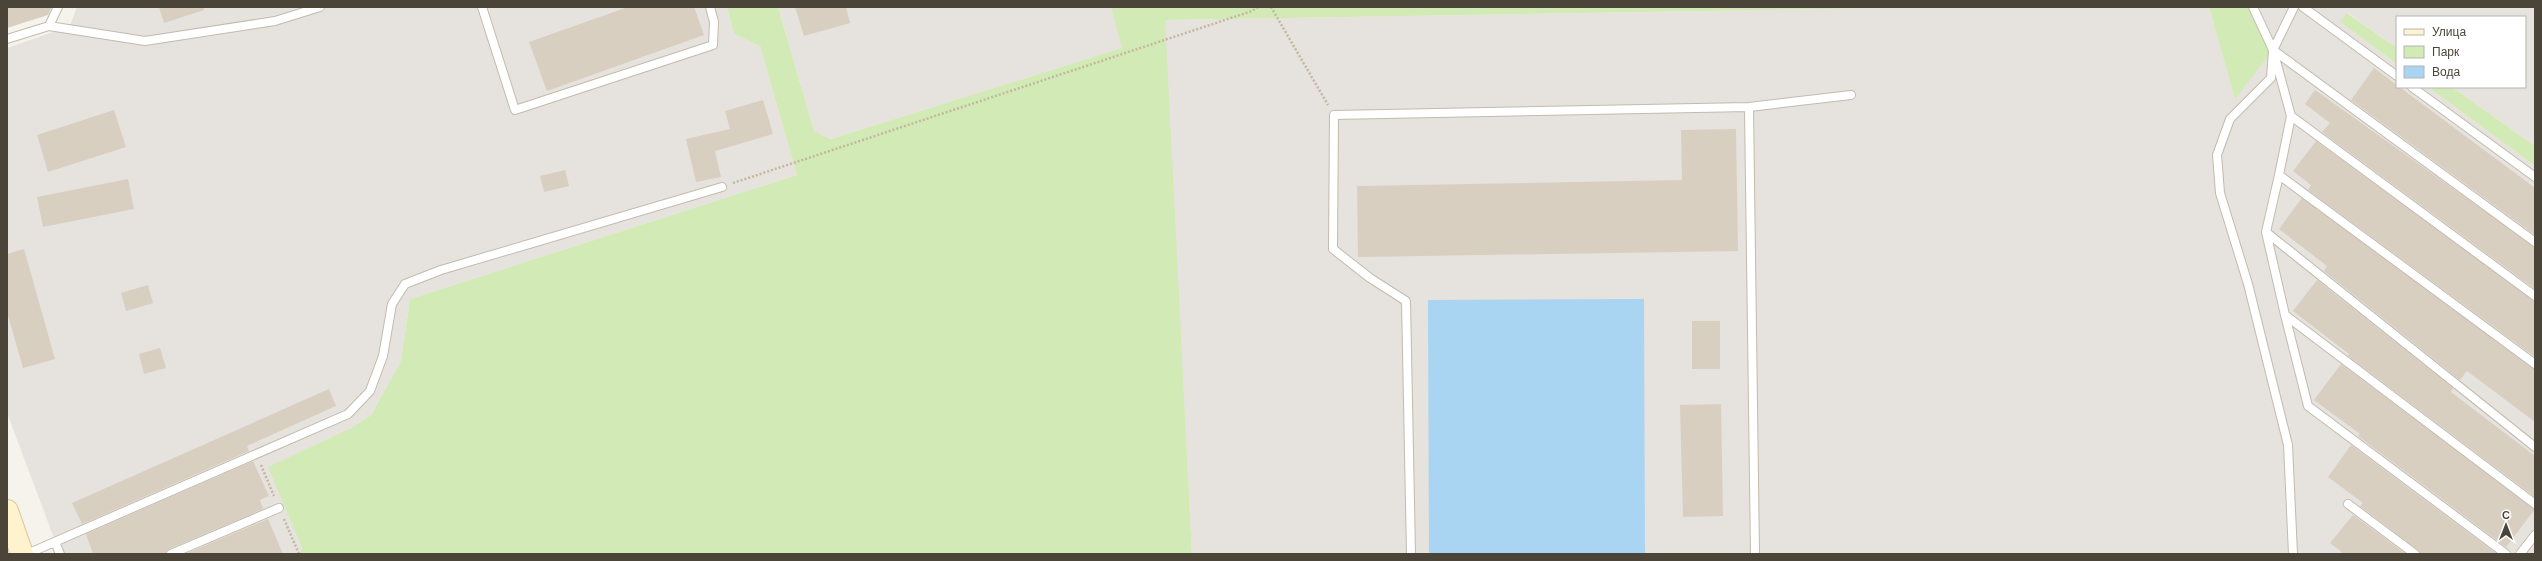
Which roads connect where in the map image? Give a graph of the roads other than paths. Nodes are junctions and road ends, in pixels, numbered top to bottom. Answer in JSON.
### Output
{"nodes":[{"id":1,"x":58,"y":7,"type":"edge"},
{"id":2,"x":320,"y":7,"type":"edge"},
{"id":3,"x":482,"y":7,"type":"edge"},
{"id":4,"x":710,"y":7,"type":"edge"},
{"id":5,"x":2253,"y":7,"type":"edge"},
{"id":6,"x":2294,"y":7,"type":"edge"},
{"id":7,"x":2303,"y":7,"type":"edge"},
{"id":8,"x":49,"y":26,"type":"junction"},
{"id":9,"x":7,"y":39,"type":"edge"},
{"id":10,"x":2273,"y":50,"type":"junction"},
{"id":11,"x":2396,"y":75,"type":"edge"},
{"id":12,"x":2413,"y":88,"type":"edge"},
{"id":13,"x":1851,"y":95,"type":"dead end"},
{"id":14,"x":1749,"y":107,"type":"junction"},
{"id":15,"x":2291,"y":116,"type":"junction"},
{"id":16,"x":2279,"y":175,"type":"junction"},
{"id":17,"x":2535,"y":177,"type":"edge"},
{"id":18,"x":722,"y":187,"type":"road end"},
{"id":19,"x":2266,"y":232,"type":"junction"},
{"id":20,"x":2535,"y":242,"type":"edge"},
{"id":21,"x":2535,"y":296,"type":"edge"},
{"id":22,"x":2285,"y":315,"type":"junction"},
{"id":23,"x":2535,"y":364,"type":"edge"},
{"id":24,"x":2535,"y":447,"type":"edge"},
{"id":25,"x":2348,"y":504,"type":"dead end"},
{"id":26,"x":2535,"y":504,"type":"edge"},
{"id":27,"x":279,"y":508,"type":"dead end"},
{"id":28,"x":7,"y":511,"type":"edge"},
{"id":29,"x":2535,"y":535,"type":"edge"},
{"id":30,"x":55,"y":542,"type":"junction"},
{"id":31,"x":22,"y":554,"type":"edge"},
{"id":32,"x":27,"y":554,"type":"edge"},
{"id":33,"x":60,"y":554,"type":"edge"},
{"id":34,"x":171,"y":554,"type":"edge"},
{"id":35,"x":1411,"y":554,"type":"edge"},
{"id":36,"x":1756,"y":554,"type":"edge"},
{"id":37,"x":2293,"y":554,"type":"edge"},
{"id":38,"x":2415,"y":554,"type":"edge"},
{"id":39,"x":2506,"y":554,"type":"edge"},
{"id":40,"x":2520,"y":554,"type":"edge"}],
"edges":[{"from":1,"to":8,"type":"lane"},
{"from":2,"to":8,"type":"lane"},
{"from":3,"to":4,"type":"lane"},
{"from":5,"to":10,"type":"lane"},
{"from":6,"to":10,"type":"lane"},
{"from":7,"to":11,"type":"lane"},
{"from":8,"to":9,"type":"lane"},
{"from":10,"to":15,"type":"lane"},
{"from":10,"to":20,"type":"lane"},
{"from":10,"to":37,"type":"lane"},
{"from":12,"to":17,"type":"lane"},
{"from":13,"to":14,"type":"lane"},
{"from":14,"to":35,"type":"lane"},
{"from":14,"to":36,"type":"lane"},
{"from":15,"to":16,"type":"lane"},
{"from":15,"to":21,"type":"lane"},
{"from":16,"to":19,"type":"lane"},
{"from":16,"to":23,"type":"lane"},
{"from":18,"to":30,"type":"lane"},
{"from":19,"to":22,"type":"lane"},
{"from":19,"to":24,"type":"lane"},
{"from":22,"to":26,"type":"lane"},
{"from":22,"to":39,"type":"lane"},
{"from":25,"to":38,"type":"lane"},
{"from":27,"to":34,"type":"lane"},
{"from":28,"to":31,"type":"main road"},
{"from":29,"to":40,"type":"lane"},
{"from":30,"to":32,"type":"lane"},
{"from":30,"to":33,"type":"lane"}]}
